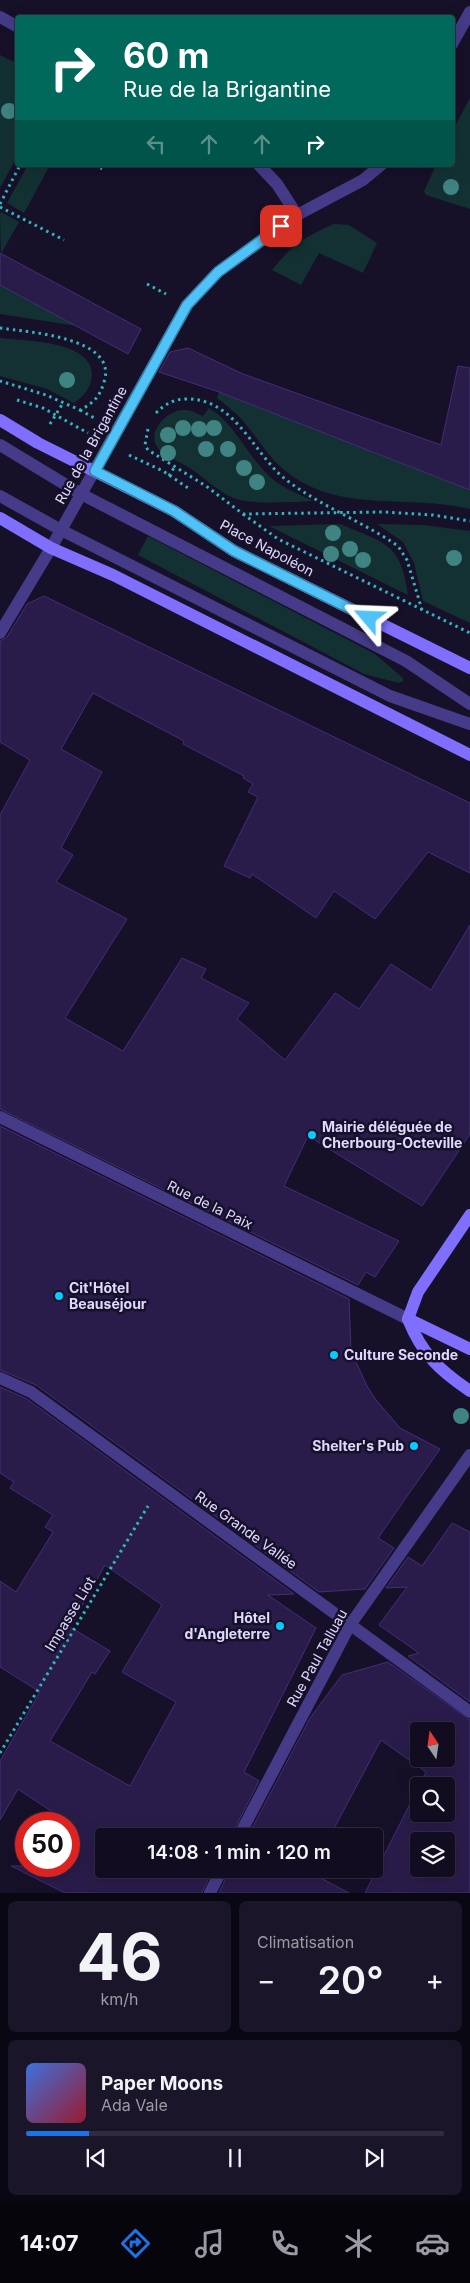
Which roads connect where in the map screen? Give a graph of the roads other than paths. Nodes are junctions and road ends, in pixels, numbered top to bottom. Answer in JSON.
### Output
{"nodes":[{"id":1,"x":470,"y":12,"type":"edge"},
{"id":2,"x":0,"y":17,"type":"edge"},
{"id":3,"x":15,"y":25,"type":"edge"},
{"id":4,"x":455,"y":39,"type":"edge"},
{"id":5,"x":261,"y":167,"type":"edge"},
{"id":6,"x":378,"y":167,"type":"edge"},
{"id":7,"x":297,"y":215,"type":"junction"},
{"id":8,"x":0,"y":420,"type":"edge"},
{"id":9,"x":0,"y":445,"type":"edge"},
{"id":10,"x":95,"y":471,"type":"junction"},
{"id":11,"x":81,"y":494,"type":"junction"},
{"id":12,"x":0,"y":496,"type":"edge"},
{"id":13,"x":0,"y":518,"type":"edge"},
{"id":14,"x":61,"y":530,"type":"junction"},
{"id":15,"x":51,"y":548,"type":"junction"},
{"id":16,"x":0,"y":633,"type":"edge"},
{"id":17,"x":470,"y":668,"type":"edge"},
{"id":18,"x":470,"y":704,"type":"edge"},
{"id":19,"x":470,"y":724,"type":"edge"},
{"id":20,"x":470,"y":755,"type":"edge"},
{"id":21,"x":0,"y":1117,"type":"edge"},
{"id":22,"x":470,"y":1215,"type":"edge"},
{"id":23,"x":408,"y":1319,"type":"junction"},
{"id":24,"x":470,"y":1350,"type":"edge"},
{"id":25,"x":0,"y":1378,"type":"edge"},
{"id":26,"x":470,"y":1392,"type":"edge"},
{"id":27,"x":470,"y":1454,"type":"edge"},
{"id":28,"x":350,"y":1625,"type":"junction"},
{"id":29,"x":470,"y":1712,"type":"edge"},
{"id":30,"x":244,"y":1828,"type":"edge"},
{"id":31,"x":218,"y":1878,"type":"edge"},
{"id":32,"x":210,"y":1893,"type":"edge"}],
"edges":[{"from":1,"to":4,"type":"street"},
{"from":2,"to":3,"type":"street"},
{"from":5,"to":7,"type":"street"},
{"from":6,"to":7,"type":"street","name":"Rue de la Brigantine"},
{"from":7,"to":10,"type":"street","name":"Rue de la Brigantine"},
{"from":8,"to":10,"type":"main road","name":"Place Napoléon"},
{"from":9,"to":11,"type":"street"},
{"from":10,"to":11,"type":"street","name":"Rue de la Brigantine"},
{"from":10,"to":17,"type":"main road","name":"Place Napoléon"},
{"from":11,"to":14,"type":"street","name":"Rue de la Brigantine"},
{"from":11,"to":18,"type":"street"},
{"from":12,"to":14,"type":"street"},
{"from":13,"to":15,"type":"main road"},
{"from":14,"to":15,"type":"street","name":"Rue de la Brigantine"},
{"from":14,"to":19,"type":"street"},
{"from":15,"to":16,"type":"street","name":"Rue de la Brigantine"},
{"from":15,"to":20,"type":"main road"},
{"from":21,"to":23,"type":"street","name":"Rue de la Paix"},
{"from":22,"to":23,"type":"main road"},
{"from":23,"to":24,"type":"main road"},
{"from":23,"to":26,"type":"main road"},
{"from":25,"to":28,"type":"street","name":"Rue Grande Vallée"},
{"from":27,"to":28,"type":"street","name":"Rue Paul Talluau"},
{"from":28,"to":29,"type":"street","name":"Rue Grande Vallée"},
{"from":28,"to":30,"type":"street","name":"Rue Paul Talluau"},
{"from":31,"to":32,"type":"street"}]}
